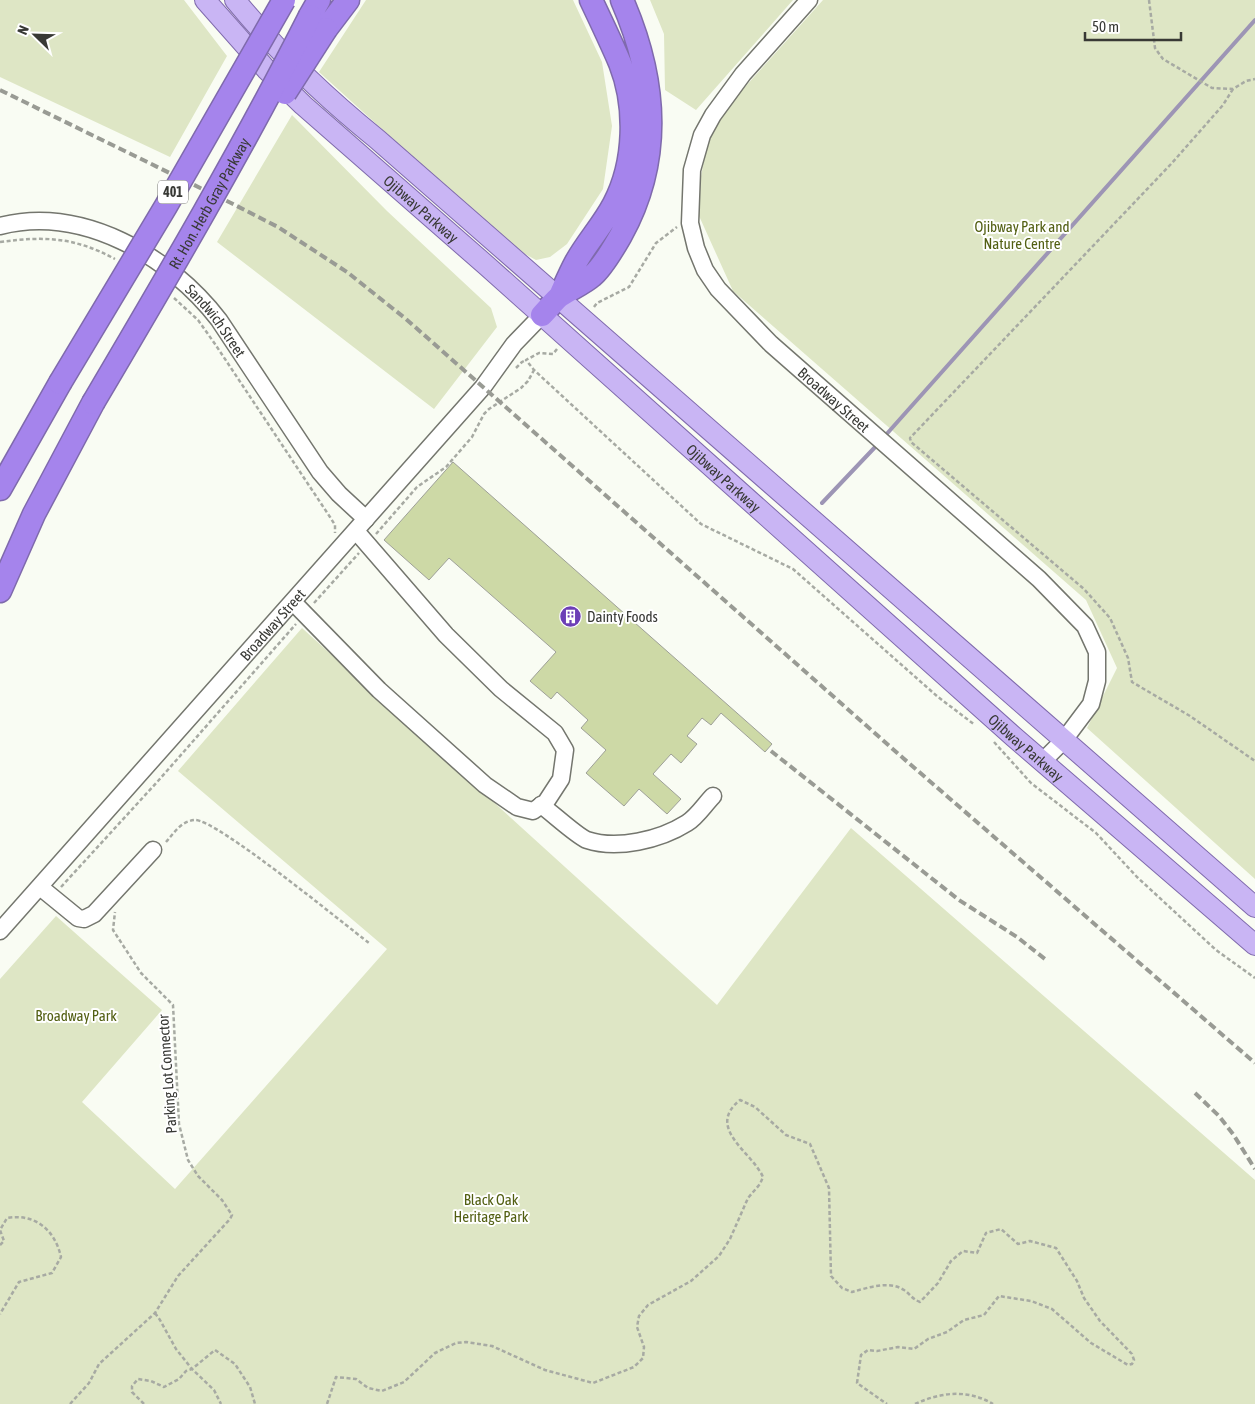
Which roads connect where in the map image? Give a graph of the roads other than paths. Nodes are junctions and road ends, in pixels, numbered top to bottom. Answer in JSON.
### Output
{"nodes":[{"id":1,"x":205,"y":0,"type":"edge"},
{"id":2,"x":235,"y":0,"type":"edge"},
{"id":3,"x":269,"y":0,"type":"edge"},
{"id":4,"x":284,"y":0,"type":"edge"},
{"id":5,"x":348,"y":0,"type":"edge"},
{"id":6,"x":591,"y":0,"type":"edge"},
{"id":7,"x":622,"y":0,"type":"edge"},
{"id":8,"x":809,"y":0,"type":"edge"},
{"id":9,"x":318,"y":15,"type":"edge"},
{"id":10,"x":166,"y":206,"type":"junction"},
{"id":11,"x":0,"y":226,"type":"edge"},
{"id":12,"x":559,"y":297,"type":"junction"},
{"id":13,"x":542,"y":315,"type":"junction"},
{"id":14,"x":0,"y":489,"type":"edge"},
{"id":15,"x":361,"y":525,"type":"junction"},
{"id":16,"x":0,"y":591,"type":"edge"},
{"id":17,"x":293,"y":602,"type":"junction"},
{"id":18,"x":1064,"y":740,"type":"junction"},
{"id":19,"x":1044,"y":761,"type":"junction"},
{"id":20,"x":714,"y":796,"type":"dead end"},
{"id":21,"x":541,"y":805,"type":"junction"},
{"id":22,"x":159,"y":846,"type":"road end"},
{"id":23,"x":46,"y":892,"type":"junction"},
{"id":24,"x":1255,"y":907,"type":"edge"},
{"id":25,"x":0,"y":931,"type":"edge"},
{"id":26,"x":1255,"y":945,"type":"edge"}],
"edges":[{"from":1,"to":13,"type":"main road","name":"Ojibway Parkway"},
{"from":2,"to":12,"type":"main road","name":"Ojibway Parkway"},
{"from":3,"to":10,"type":"highway","bridge":true},
{"from":4,"to":10,"type":"highway","number":"401","bridge":true},
{"from":5,"to":9,"type":"highway","name":"Rt. Hon. Herb Gray Parkway"},
{"from":6,"to":12,"type":"highway"},
{"from":7,"to":12,"type":"highway"},
{"from":8,"to":18,"type":"street","name":"Broadway Street"},
{"from":9,"to":16,"type":"highway","name":"Rt. Hon. Herb Gray Parkway","number":"401","bridge":true},
{"from":10,"to":14,"type":"highway","number":"401","bridge":true},
{"from":11,"to":15,"type":"street","name":"Sandwich Street"},
{"from":12,"to":13,"type":"highway"},
{"from":12,"to":18,"type":"main road","name":"Ojibway Parkway"},
{"from":13,"to":15,"type":"street","name":"Broadway Street"},
{"from":13,"to":19,"type":"main road","name":"Ojibway Parkway"},
{"from":15,"to":17,"type":"street","name":"Broadway Street"},
{"from":15,"to":21,"type":"street","name":"Sandwich Street"},
{"from":17,"to":21,"type":"street"},
{"from":17,"to":23,"type":"street","name":"Broadway Street"},
{"from":18,"to":19,"type":"street","name":"Broadway Street"},
{"from":18,"to":24,"type":"main road","name":"Ojibway Parkway"},
{"from":19,"to":26,"type":"main road","name":"Ojibway Parkway"},
{"from":20,"to":21,"type":"street"},
{"from":22,"to":23,"type":"street"},
{"from":23,"to":25,"type":"street","name":"Broadway Street"}]}
